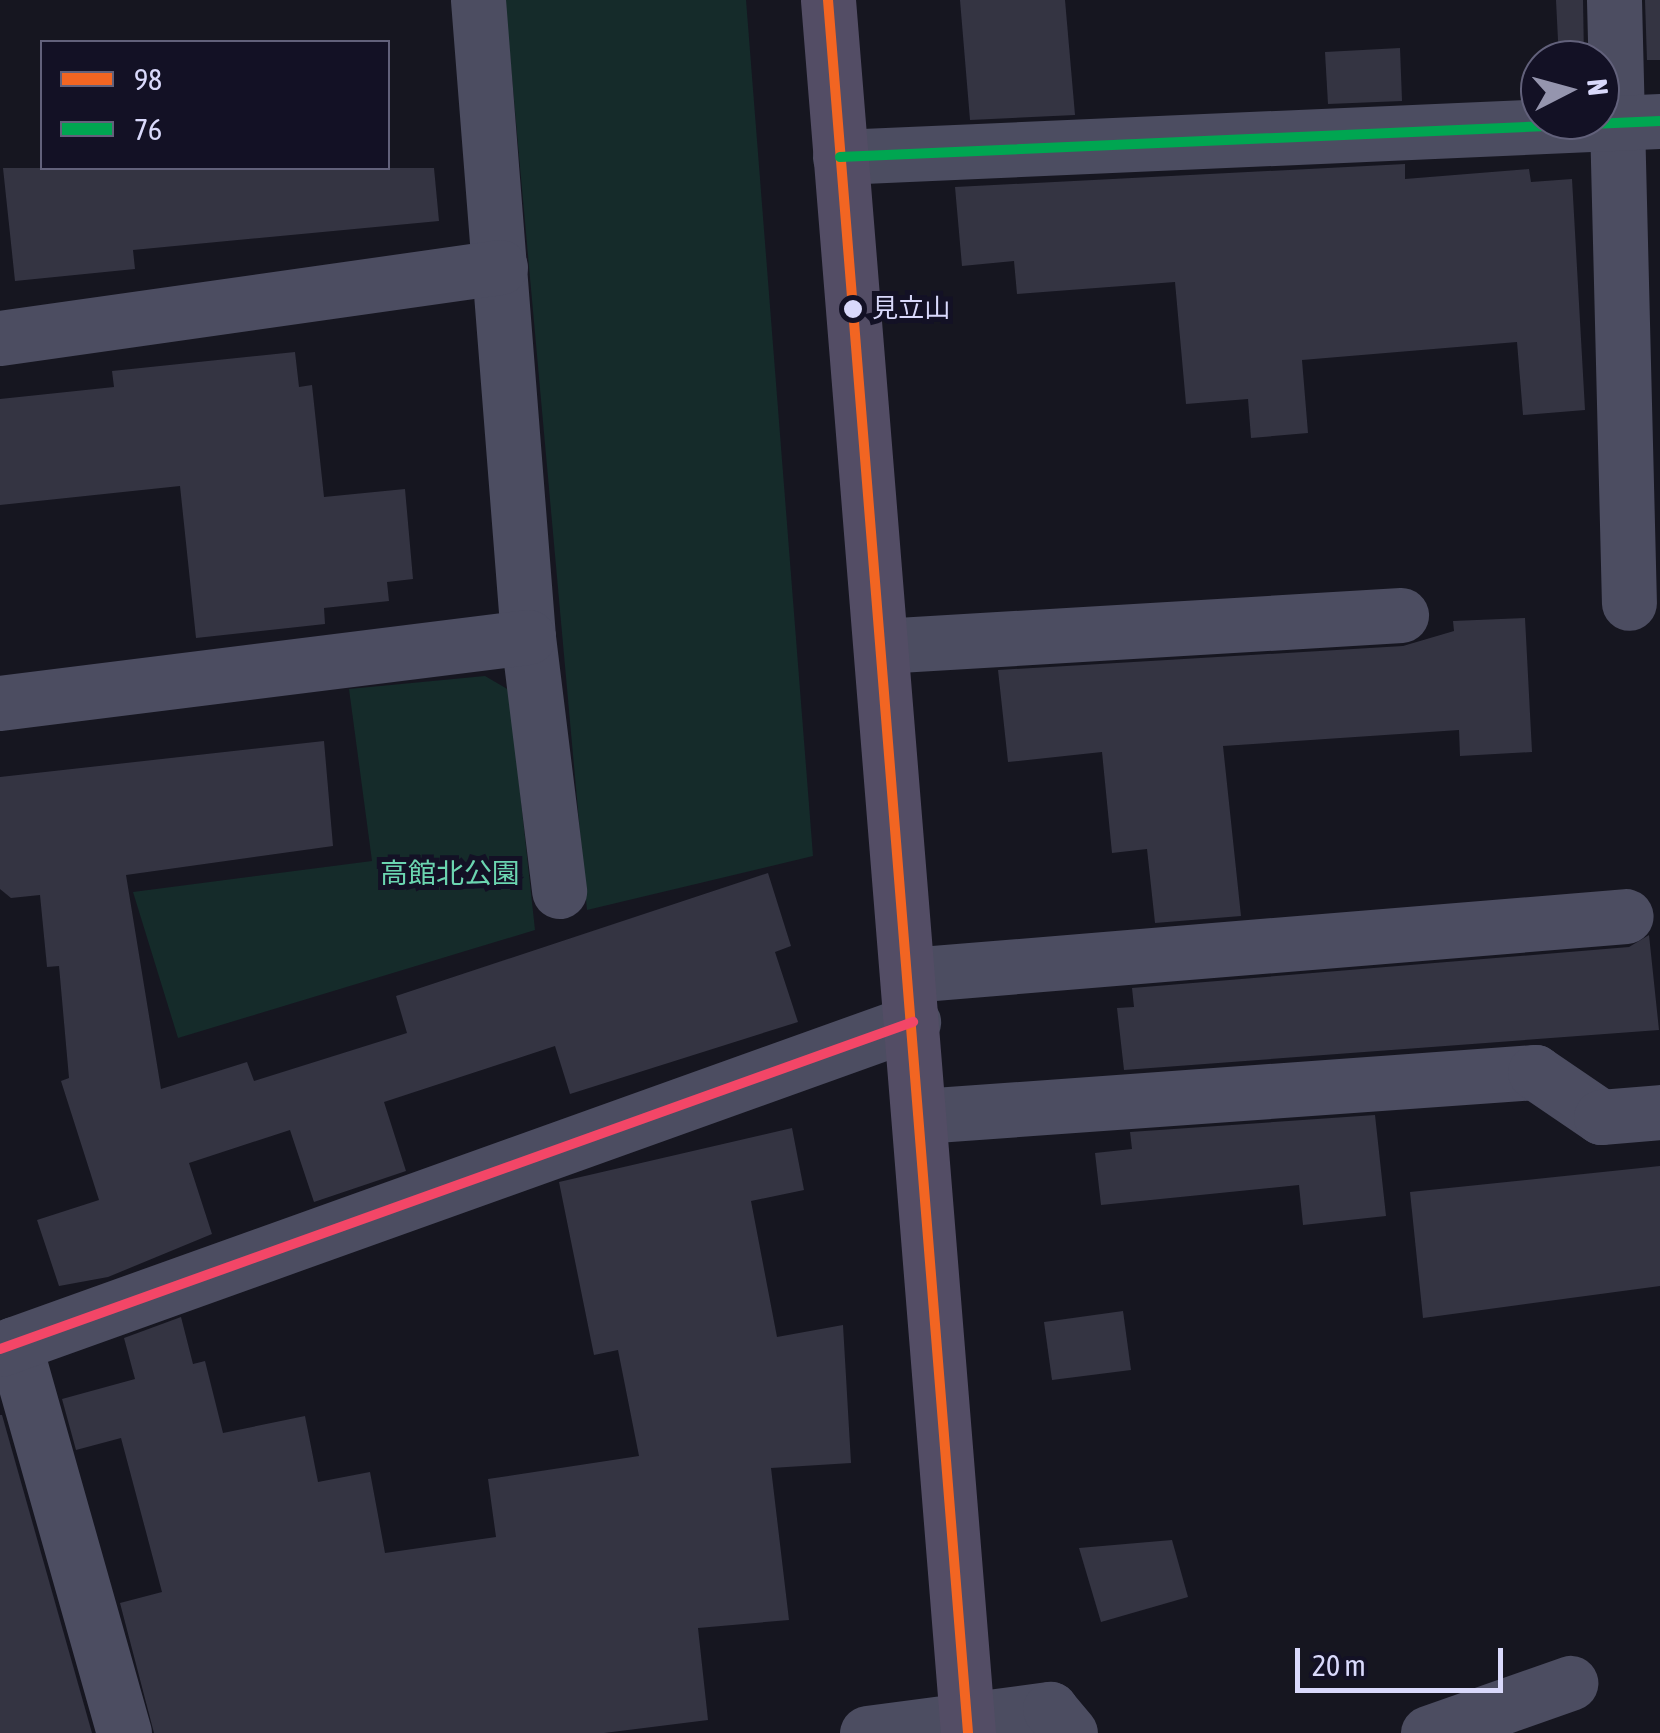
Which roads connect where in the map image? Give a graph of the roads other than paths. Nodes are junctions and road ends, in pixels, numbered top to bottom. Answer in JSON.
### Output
{"nodes":[{"id":1,"x":478,"y":0,"type":"edge"},
{"id":2,"x":828,"y":0,"type":"edge"},
{"id":3,"x":1614,"y":0,"type":"edge"},
{"id":4,"x":1641,"y":123,"type":"edge"},
{"id":5,"x":840,"y":157,"type":"junction"},
{"id":6,"x":500,"y":267,"type":"junction"},
{"id":7,"x":0,"y":338,"type":"edge"},
{"id":8,"x":1630,"y":603,"type":"dead end"},
{"id":9,"x":1402,"y":616,"type":"dead end"},
{"id":10,"x":528,"y":636,"type":"junction"},
{"id":11,"x":881,"y":646,"type":"junction"},
{"id":12,"x":0,"y":703,"type":"edge"},
{"id":13,"x":560,"y":891,"type":"dead end"},
{"id":14,"x":1626,"y":916,"type":"dead end"},
{"id":15,"x":911,"y":998,"type":"junction"},
{"id":16,"x":1660,"y":1112,"type":"edge"},
{"id":17,"x":921,"y":1116,"type":"junction"},
{"id":18,"x":7,"y":1347,"type":"edge"},
{"id":19,"x":1570,"y":1683,"type":"dead end"},
{"id":20,"x":967,"y":1724,"type":"edge"},
{"id":21,"x":124,"y":1733,"type":"edge"},
{"id":22,"x":866,"y":1733,"type":"edge"},
{"id":23,"x":1070,"y":1733,"type":"edge"},
{"id":24,"x":1428,"y":1733,"type":"edge"}],
"edges":[{"from":1,"to":6,"type":"street"},
{"from":2,"to":5,"type":"main road"},
{"from":3,"to":4,"type":"street"},
{"from":4,"to":5,"type":"street"},
{"from":4,"to":8,"type":"street"},
{"from":5,"to":11,"type":"main road"},
{"from":6,"to":7,"type":"street"},
{"from":6,"to":10,"type":"street"},
{"from":9,"to":11,"type":"street"},
{"from":10,"to":12,"type":"street"},
{"from":10,"to":13,"type":"street"},
{"from":11,"to":15,"type":"main road"},
{"from":14,"to":15,"type":"street"},
{"from":15,"to":17,"type":"main road"},
{"from":15,"to":18,"type":"street"},
{"from":16,"to":17,"type":"street"},
{"from":17,"to":20,"type":"main road"},
{"from":18,"to":21,"type":"street"},
{"from":19,"to":24,"type":"street"},
{"from":20,"to":22,"type":"street"},
{"from":20,"to":23,"type":"street"}]}
